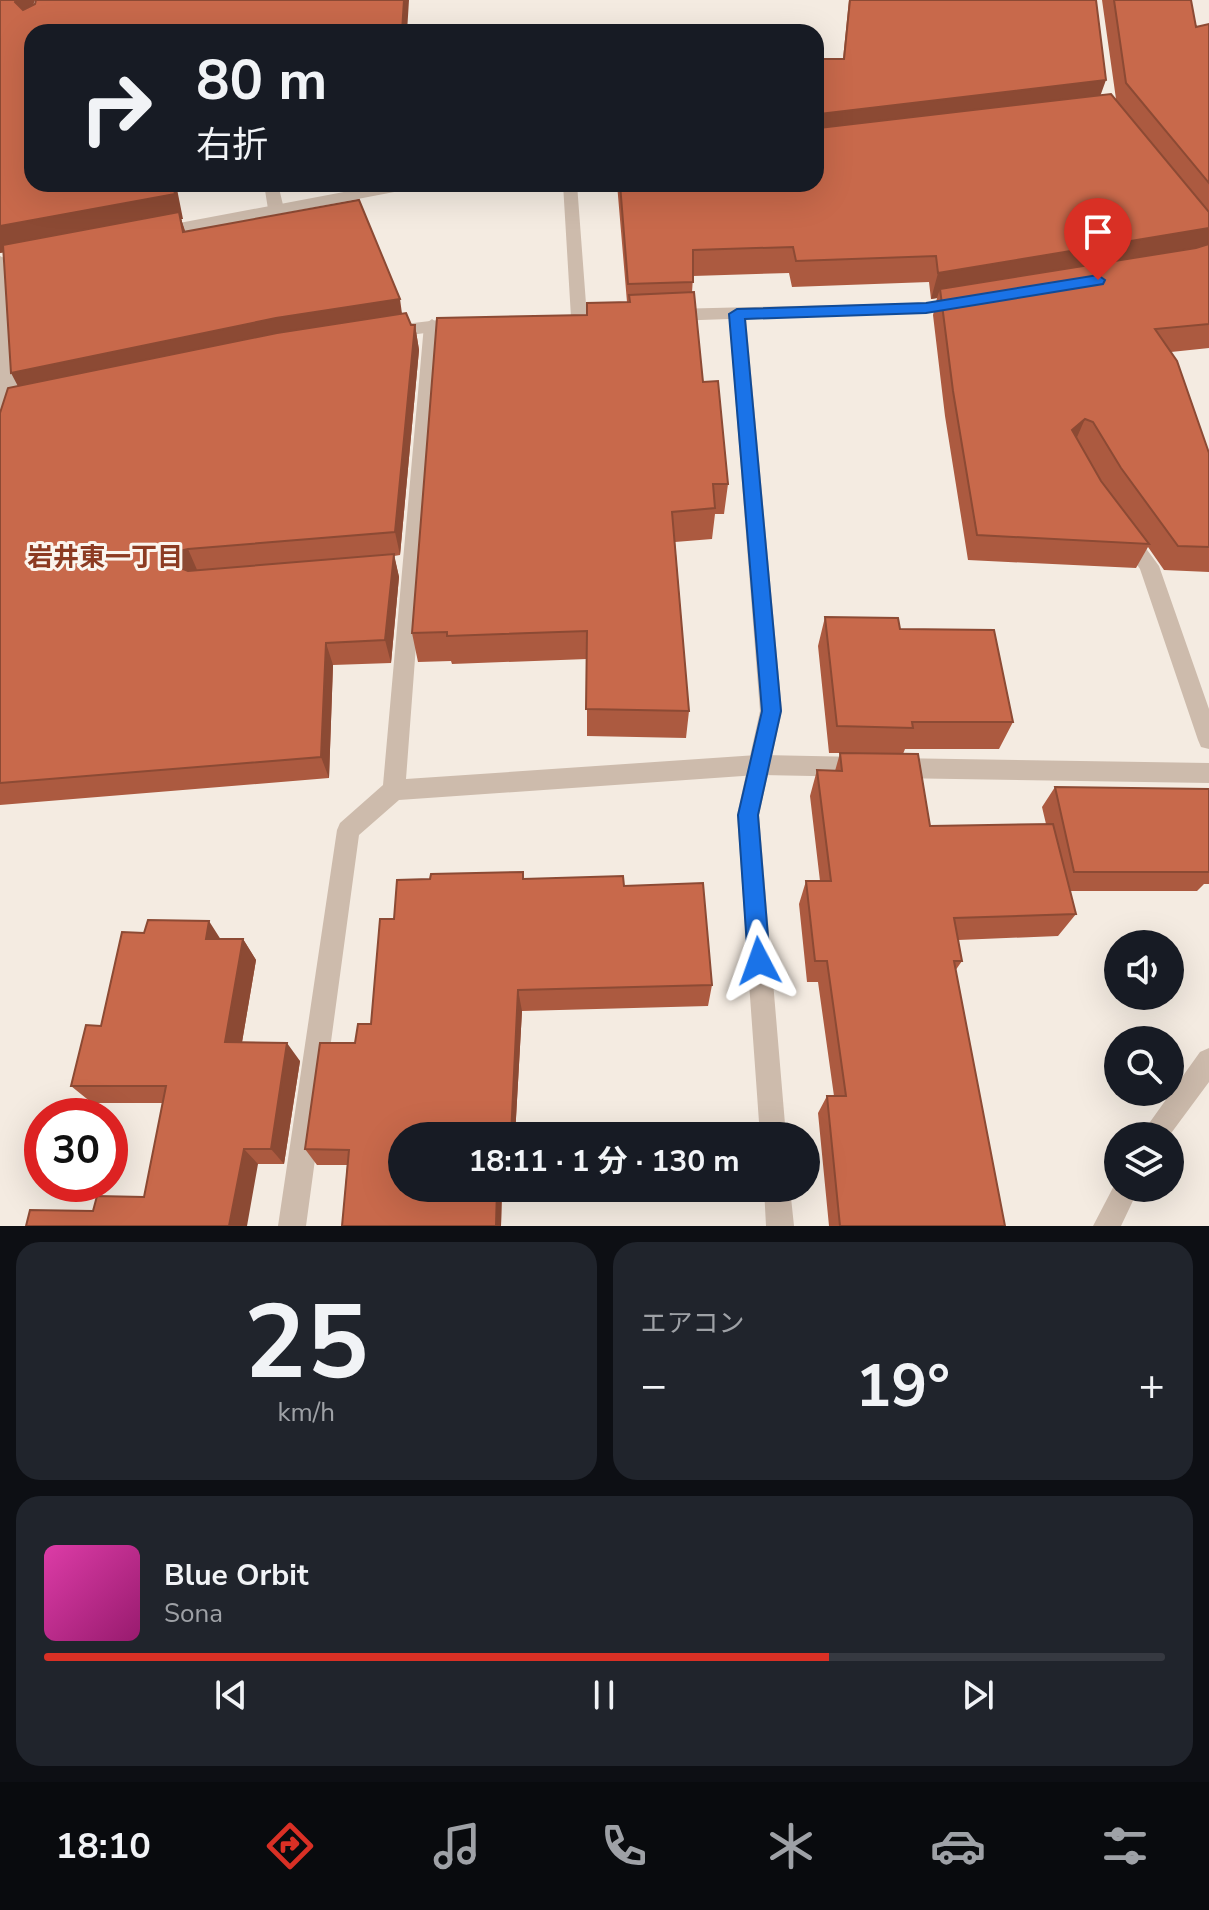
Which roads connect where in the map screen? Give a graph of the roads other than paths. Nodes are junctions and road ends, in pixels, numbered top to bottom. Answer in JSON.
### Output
{"nodes":[{"id":1,"x":273,"y":192,"type":"edge"},
{"id":2,"x":367,"y":192,"type":"edge"},
{"id":3,"x":571,"y":192,"type":"edge"},
{"id":4,"x":276,"y":209,"type":"junction"},
{"id":5,"x":139,"y":235,"type":"edge"},
{"id":6,"x":6,"y":260,"type":"edge"},
{"id":7,"x":971,"y":301,"type":"edge"},
{"id":8,"x":737,"y":314,"type":"junction"},
{"id":9,"x":658,"y":316,"type":"edge"},
{"id":10,"x":579,"y":317,"type":"edge"},
{"id":11,"x":476,"y":322,"type":"edge"},
{"id":12,"x":432,"y":325,"type":"junction"},
{"id":13,"x":373,"y":334,"type":"edge"},
{"id":14,"x":12,"y":406,"type":"edge"},
{"id":15,"x":0,"y":442,"type":"edge"},
{"id":16,"x":1116,"y":521,"type":"edge"},
{"id":17,"x":1209,"y":740,"type":"edge"},
{"id":18,"x":757,"y":765,"type":"junction"},
{"id":19,"x":1209,"y":773,"type":"edge"},
{"id":20,"x":394,"y":790,"type":"junction"},
{"id":21,"x":1209,"y":1061,"type":"edge"},
{"id":22,"x":772,"y":1122,"type":"edge"},
{"id":23,"x":1163,"y":1122,"type":"edge"},
{"id":24,"x":778,"y":1202,"type":"edge"},
{"id":25,"x":1119,"y":1202,"type":"edge"},
{"id":26,"x":292,"y":1226,"type":"edge"},
{"id":27,"x":780,"y":1226,"type":"edge"},
{"id":28,"x":1107,"y":1226,"type":"edge"}],
"edges":[{"from":1,"to":4,"type":"street"},
{"from":2,"to":4,"type":"street"},
{"from":3,"to":10,"type":"street"},
{"from":4,"to":5,"type":"street"},
{"from":6,"to":14,"type":"street"},
{"from":7,"to":8,"type":"street"},
{"from":8,"to":9,"type":"street"},
{"from":8,"to":18,"type":"street"},
{"from":11,"to":12,"type":"street"},
{"from":12,"to":13,"type":"street"},
{"from":12,"to":20,"type":"street"},
{"from":14,"to":15,"type":"street"},
{"from":16,"to":17,"type":"street"},
{"from":18,"to":19,"type":"street"},
{"from":18,"to":20,"type":"street"},
{"from":18,"to":22,"type":"street"},
{"from":20,"to":26,"type":"street"},
{"from":21,"to":23,"type":"street"},
{"from":24,"to":27,"type":"street"},
{"from":25,"to":28,"type":"street"}]}
